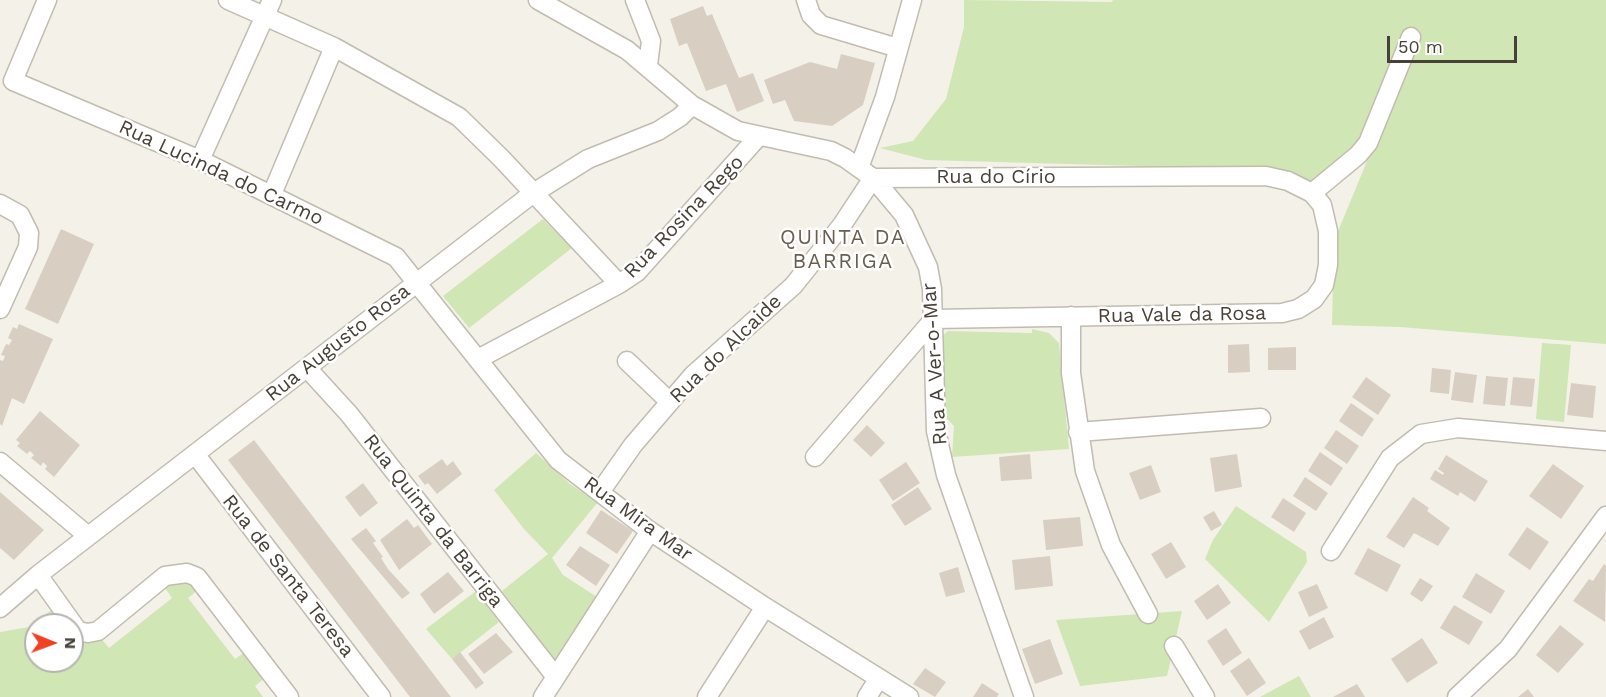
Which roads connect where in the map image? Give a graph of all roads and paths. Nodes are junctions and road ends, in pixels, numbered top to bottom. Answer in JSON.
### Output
{"nodes":[{"id":1,"x":47,"y":0,"type":"edge"},
{"id":2,"x":228,"y":0,"type":"edge"},
{"id":3,"x":538,"y":0,"type":"edge"},
{"id":4,"x":635,"y":0,"type":"edge"},
{"id":5,"x":806,"y":0,"type":"edge"},
{"id":6,"x":912,"y":0,"type":"edge"},
{"id":7,"x":268,"y":8,"type":"edge"},
{"id":8,"x":1411,"y":37,"type":"dead end"},
{"id":9,"x":334,"y":47,"type":"junction"},
{"id":10,"x":898,"y":48,"type":"junction"},
{"id":11,"x":648,"y":66,"type":"junction"},
{"id":12,"x":692,"y":105,"type":"junction"},
{"id":13,"x":758,"y":137,"type":"junction"},
{"id":14,"x":200,"y":160,"type":"junction"},
{"id":15,"x":866,"y":173,"type":"junction"},
{"id":16,"x":1312,"y":193,"type":"junction"},
{"id":17,"x":272,"y":194,"type":"junction"},
{"id":18,"x":532,"y":194,"type":"junction"},
{"id":19,"x":0,"y":204,"type":"edge"},
{"id":20,"x":417,"y":283,"type":"junction"},
{"id":21,"x":619,"y":284,"type":"junction"},
{"id":22,"x":0,"y":309,"type":"edge"},
{"id":23,"x":1071,"y":316,"type":"junction"},
{"id":24,"x":934,"y":319,"type":"junction"},
{"id":25,"x":478,"y":359,"type":"junction"},
{"id":26,"x":627,"y":361,"type":"dead end"},
{"id":27,"x":307,"y":368,"type":"junction"},
{"id":28,"x":670,"y":402,"type":"junction"},
{"id":29,"x":1262,"y":418,"type":"dead end"},
{"id":30,"x":1078,"y":432,"type":"junction"},
{"id":31,"x":1598,"y":440,"type":"edge"},
{"id":32,"x":1606,"y":447,"type":"edge"},
{"id":33,"x":195,"y":454,"type":"junction"},
{"id":34,"x":815,"y":457,"type":"dead end"},
{"id":35,"x":0,"y":462,"type":"edge"},
{"id":36,"x":600,"y":492,"type":"junction"},
{"id":37,"x":1606,"y":516,"type":"edge"},
{"id":38,"x":650,"y":531,"type":"junction"},
{"id":39,"x":88,"y":536,"type":"junction"},
{"id":40,"x":1331,"y":551,"type":"dead end"},
{"id":41,"x":38,"y":575,"type":"junction"},
{"id":42,"x":765,"y":607,"type":"junction"},
{"id":43,"x":0,"y":608,"type":"edge"},
{"id":44,"x":1148,"y":614,"type":"dead end"},
{"id":45,"x":1174,"y":646,"type":"dead end"},
{"id":46,"x":1191,"y":676,"type":"junction"},
{"id":47,"x":556,"y":677,"type":"junction"},
{"id":48,"x":879,"y":678,"type":"junction"},
{"id":49,"x":289,"y":697,"type":"edge"},
{"id":50,"x":381,"y":697,"type":"edge"},
{"id":51,"x":543,"y":697,"type":"edge"},
{"id":52,"x":707,"y":697,"type":"edge"},
{"id":53,"x":867,"y":697,"type":"edge"},
{"id":54,"x":909,"y":697,"type":"edge"},
{"id":55,"x":1024,"y":697,"type":"edge"},
{"id":56,"x":1198,"y":697,"type":"edge"},
{"id":57,"x":1205,"y":697,"type":"edge"},
{"id":58,"x":1457,"y":697,"type":"edge"}],
"edges":[{"from":1,"to":14,"type":"street","name":"Rua Lucinda do Carmo"},
{"from":2,"to":7,"type":"street"},
{"from":3,"to":11,"type":"street"},
{"from":4,"to":11,"type":"street"},
{"from":5,"to":10,"type":"street"},
{"from":6,"to":10,"type":"street","name":"Rua do Alcaide"},
{"from":7,"to":9,"type":"street"},
{"from":7,"to":14,"type":"street"},
{"from":8,"to":16,"type":"street"},
{"from":9,"to":17,"type":"street"},
{"from":9,"to":18,"type":"street"},
{"from":10,"to":15,"type":"street","name":"Rua do Alcaide"},
{"from":11,"to":12,"type":"street"},
{"from":12,"to":13,"type":"street"},
{"from":12,"to":18,"type":"street","name":"Rua Augusto Rosa"},
{"from":13,"to":15,"type":"street"},
{"from":13,"to":21,"type":"street","name":"Rua Rosina Rego"},
{"from":14,"to":17,"type":"street","name":"Rua Lucinda do Carmo"},
{"from":15,"to":16,"type":"street","name":"Rua do Círio"},
{"from":15,"to":24,"type":"street","name":"Rua A Ver-o-Mar"},
{"from":15,"to":28,"type":"street","name":"Rua do Alcaide"},
{"from":16,"to":23,"type":"street","name":"Rua Vale da Rosa"},
{"from":17,"to":20,"type":"street","name":"Rua Lucinda do Carmo"},
{"from":18,"to":20,"type":"street","name":"Rua Augusto Rosa"},
{"from":18,"to":21,"type":"street"},
{"from":19,"to":22,"type":"street"},
{"from":20,"to":25,"type":"street","name":"Rua Mira Mar"},
{"from":20,"to":27,"type":"street","name":"Rua Augusto Rosa"},
{"from":21,"to":25,"type":"street","name":"Rua Rosina Rego"},
{"from":23,"to":24,"type":"street","name":"Rua Vale da Rosa"},
{"from":23,"to":30,"type":"street"},
{"from":24,"to":34,"type":"street"},
{"from":24,"to":55,"type":"street","name":"Rua A Ver-o-Mar"},
{"from":25,"to":36,"type":"street","name":"Rua Mira Mar"},
{"from":26,"to":28,"type":"street"},
{"from":27,"to":33,"type":"street","name":"Rua Augusto Rosa"},
{"from":27,"to":47,"type":"street","name":"Rua Quinta da Barriga"},
{"from":28,"to":36,"type":"street","name":"Rua do Alcaide"},
{"from":29,"to":30,"type":"street"},
{"from":30,"to":44,"type":"street"},
{"from":31,"to":32,"type":"street"},
{"from":31,"to":40,"type":"street"},
{"from":33,"to":39,"type":"street","name":"Rua Augusto Rosa"},
{"from":33,"to":50,"type":"street","name":"Rua de Santa Teresa"},
{"from":35,"to":39,"type":"street"},
{"from":36,"to":38,"type":"street","name":"Rua Mira Mar"},
{"from":37,"to":58,"type":"street"},
{"from":38,"to":42,"type":"street","name":"Rua Mira Mar"},
{"from":38,"to":47,"type":"street"},
{"from":39,"to":41,"type":"street","name":"Rua Augusto Rosa"},
{"from":41,"to":43,"type":"street","name":"Rua Augusto Rosa"},
{"from":41,"to":49,"type":"street"},
{"from":42,"to":48,"type":"street","name":"Rua Mira Mar"},
{"from":42,"to":52,"type":"street"},
{"from":45,"to":46,"type":"street"},
{"from":46,"to":56,"type":"street"},
{"from":46,"to":57,"type":"street"},
{"from":47,"to":51,"type":"street"},
{"from":48,"to":53,"type":"street"},
{"from":48,"to":54,"type":"street","name":"Rua Mira Mar"}]}
